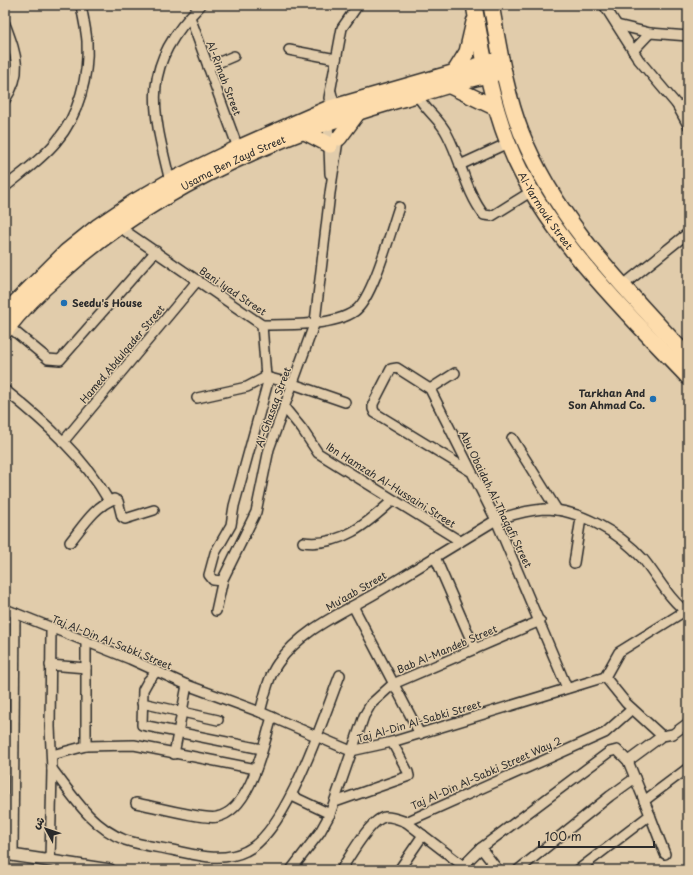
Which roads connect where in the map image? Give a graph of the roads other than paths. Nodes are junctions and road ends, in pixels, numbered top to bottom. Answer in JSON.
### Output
{"nodes":[{"id":1,"x":81,"y":5,"type":"edge"},
{"id":2,"x":201,"y":5,"type":"edge"},
{"id":3,"x":358,"y":5,"type":"edge"},
{"id":4,"x":491,"y":5,"type":"edge"},
{"id":5,"x":604,"y":5,"type":"edge"},
{"id":6,"x":475,"y":10,"type":"edge"},
{"id":7,"x":190,"y":16,"type":"junction"},
{"id":8,"x":5,"y":24,"type":"edge"},
{"id":9,"x":617,"y":25,"type":"junction"},
{"id":10,"x":650,"y":33,"type":"junction"},
{"id":11,"x":688,"y":36,"type":"edge"},
{"id":12,"x":289,"y":50,"type":"dead end"},
{"id":13,"x":633,"y":51,"type":"junction"},
{"id":14,"x":234,"y":56,"type":"dead end"},
{"id":15,"x":336,"y":59,"type":"junction"},
{"id":16,"x":502,"y":66,"type":"junction"},
{"id":17,"x":208,"y":67,"type":"junction"},
{"id":18,"x":487,"y":69,"type":"junction"},
{"id":19,"x":452,"y":79,"type":"junction"},
{"id":20,"x":417,"y":95,"type":"junction"},
{"id":21,"x":5,"y":100,"type":"edge"},
{"id":22,"x":677,"y":105,"type":"junction"},
{"id":23,"x":688,"y":106,"type":"edge"},
{"id":24,"x":496,"y":108,"type":"junction"},
{"id":25,"x":332,"y":109,"type":"junction"},
{"id":26,"x":359,"y":111,"type":"junction"},
{"id":27,"x":688,"y":126,"type":"edge"},
{"id":28,"x":302,"y":131,"type":"junction"},
{"id":29,"x":335,"y":142,"type":"junction"},
{"id":30,"x":508,"y":144,"type":"junction"},
{"id":31,"x":238,"y":148,"type":"junction"},
{"id":32,"x":460,"y":165,"type":"junction"},
{"id":33,"x":170,"y":181,"type":"junction"},
{"id":34,"x":5,"y":186,"type":"edge"},
{"id":35,"x":532,"y":191,"type":"junction"},
{"id":36,"x":399,"y":207,"type":"dead end"},
{"id":37,"x":118,"y":226,"type":"junction"},
{"id":38,"x":688,"y":233,"type":"edge"},
{"id":39,"x":156,"y":251,"type":"junction"},
{"id":40,"x":198,"y":280,"type":"junction"},
{"id":41,"x":622,"y":286,"type":"junction"},
{"id":42,"x":631,"y":305,"type":"junction"},
{"id":43,"x":6,"y":319,"type":"edge"},
{"id":44,"x":315,"y":322,"type":"junction"},
{"id":45,"x":262,"y":325,"type":"junction"},
{"id":46,"x":688,"y":357,"type":"edge"},
{"id":47,"x":455,"y":373,"type":"dead end"},
{"id":48,"x":688,"y":376,"type":"edge"},
{"id":49,"x":268,"y":377,"type":"junction"},
{"id":50,"x":293,"y":384,"type":"junction"},
{"id":51,"x":430,"y":389,"type":"junction"},
{"id":52,"x":5,"y":390,"type":"edge"},
{"id":53,"x":197,"y":398,"type":"dead end"},
{"id":54,"x":345,"y":402,"type":"dead end"},
{"id":55,"x":284,"y":407,"type":"junction"},
{"id":56,"x":512,"y":438,"type":"dead end"},
{"id":57,"x":63,"y":442,"type":"junction"},
{"id":58,"x":470,"y":471,"type":"junction"},
{"id":59,"x":393,"y":500,"type":"junction"},
{"id":60,"x":108,"y":501,"type":"junction"},
{"id":61,"x":154,"y":510,"type":"dead end"},
{"id":62,"x":557,"y":510,"type":"junction"},
{"id":63,"x":582,"y":518,"type":"junction"},
{"id":64,"x":496,"y":520,"type":"junction"},
{"id":65,"x":460,"y":541,"type":"junction"},
{"id":66,"x":70,"y":542,"type":"dead end"},
{"id":67,"x":303,"y":542,"type":"dead end"},
{"id":68,"x":435,"y":557,"type":"junction"},
{"id":69,"x":574,"y":563,"type":"dead end"},
{"id":70,"x":222,"y":581,"type":"junction"},
{"id":71,"x":353,"y":606,"type":"junction"},
{"id":72,"x":5,"y":609,"type":"edge"},
{"id":73,"x":216,"y":611,"type":"dead end"},
{"id":74,"x":686,"y":612,"type":"edge"},
{"id":75,"x":15,"y":613,"type":"junction"},
{"id":76,"x":540,"y":621,"type":"junction"},
{"id":77,"x":50,"y":628,"type":"junction"},
{"id":78,"x":86,"y":642,"type":"junction"},
{"id":79,"x":475,"y":649,"type":"junction"},
{"id":80,"x":50,"y":665,"type":"junction"},
{"id":81,"x":86,"y":668,"type":"junction"},
{"id":82,"x":156,"y":672,"type":"junction"},
{"id":83,"x":340,"y":675,"type":"dead end"},
{"id":84,"x":606,"y":677,"type":"junction"},
{"id":85,"x":393,"y":684,"type":"junction"},
{"id":86,"x":187,"y":685,"type":"junction"},
{"id":87,"x":567,"y":688,"type":"junction"},
{"id":88,"x":142,"y":703,"type":"junction"},
{"id":89,"x":632,"y":709,"type":"junction"},
{"id":90,"x":182,"y":711,"type":"junction"},
{"id":91,"x":260,"y":712,"type":"junction"},
{"id":92,"x":272,"y":717,"type":"junction"},
{"id":93,"x":218,"y":720,"type":"dead end"},
{"id":94,"x":688,"y":723,"type":"edge"},
{"id":95,"x":178,"y":732,"type":"junction"},
{"id":96,"x":420,"y":734,"type":"junction"},
{"id":97,"x":316,"y":735,"type":"junction"},
{"id":98,"x":662,"y":736,"type":"junction"},
{"id":99,"x":392,"y":742,"type":"junction"},
{"id":100,"x":86,"y":746,"type":"junction"},
{"id":101,"x":262,"y":749,"type":"junction"},
{"id":102,"x":352,"y":751,"type":"junction"},
{"id":103,"x":174,"y":754,"type":"junction"},
{"id":104,"x":52,"y":755,"type":"junction"},
{"id":105,"x":628,"y":761,"type":"junction"},
{"id":106,"x":688,"y":768,"type":"edge"},
{"id":107,"x":52,"y":769,"type":"junction"},
{"id":108,"x":256,"y":769,"type":"junction"},
{"id":109,"x":635,"y":778,"type":"junction"},
{"id":110,"x":292,"y":796,"type":"junction"},
{"id":111,"x":644,"y":801,"type":"junction"},
{"id":112,"x":336,"y":802,"type":"junction"},
{"id":113,"x":136,"y":804,"type":"dead end"},
{"id":114,"x":330,"y":814,"type":"junction"},
{"id":115,"x":650,"y":815,"type":"junction"},
{"id":116,"x":406,"y":822,"type":"junction"},
{"id":117,"x":423,"y":835,"type":"junction"},
{"id":118,"x":481,"y":848,"type":"junction"},
{"id":119,"x":665,"y":854,"type":"dead end"},
{"id":120,"x":8,"y":857,"type":"edge"},
{"id":121,"x":50,"y":861,"type":"junction"},
{"id":122,"x":461,"y":868,"type":"edge"},
{"id":123,"x":68,"y":870,"type":"edge"},
{"id":124,"x":110,"y":870,"type":"edge"},
{"id":125,"x":291,"y":870,"type":"edge"},
{"id":126,"x":341,"y":870,"type":"edge"},
{"id":127,"x":399,"y":870,"type":"edge"},
{"id":128,"x":498,"y":870,"type":"edge"},
{"id":129,"x":518,"y":870,"type":"edge"},
{"id":130,"x":578,"y":870,"type":"edge"}],
"edges":[{"from":1,"to":34,"type":"street"},
{"from":2,"to":7,"type":"street"},
{"from":3,"to":15,"type":"street","name":"Al-Ghasaq Street"},
{"from":4,"to":16,"type":"highway","name":"Al-Yarmouk Street"},
{"from":5,"to":9,"type":"street"},
{"from":6,"to":18,"type":"highway","name":"Al-Yarmouk Street"},
{"from":6,"to":19,"type":"highway"},
{"from":7,"to":17,"type":"street","name":"Al-Rimah Street"},
{"from":7,"to":33,"type":"street"},
{"from":8,"to":21,"type":"street"},
{"from":9,"to":10,"type":"street"},
{"from":9,"to":13,"type":"street"},
{"from":10,"to":11,"type":"street"},
{"from":10,"to":13,"type":"street"},
{"from":12,"to":15,"type":"street"},
{"from":13,"to":22,"type":"street"},
{"from":14,"to":17,"type":"street"},
{"from":15,"to":25,"type":"street","name":"Al-Ghasaq Street"},
{"from":16,"to":18,"type":"highway","name":"Usama Ben Zayd Street"},
{"from":16,"to":41,"type":"highway","name":"Al-Yarmouk Street"},
{"from":17,"to":31,"type":"street","name":"Al-Rimah Street"},
{"from":18,"to":19,"type":"highway","name":"Usama Ben Zayd Street"},
{"from":18,"to":24,"type":"highway","name":"Al-Yarmouk Street"},
{"from":19,"to":20,"type":"highway","name":"Usama Ben Zayd Street"},
{"from":19,"to":24,"type":"highway"},
{"from":19,"to":25,"type":"highway","name":"Usama Ben Zayd Street"},
{"from":20,"to":26,"type":"highway","name":"Usama Ben Zayd Street"},
{"from":20,"to":32,"type":"street"},
{"from":22,"to":23,"type":"street"},
{"from":22,"to":27,"type":"street"},
{"from":24,"to":30,"type":"highway","name":"Al-Yarmouk Street"},
{"from":25,"to":26,"type":"highway","name":"Usama Ben Zayd Street"},
{"from":25,"to":28,"type":"highway","name":"Usama Ben Zayd Street"},
{"from":25,"to":29,"type":"street","name":"Al-Ghasaq Street"},
{"from":25,"to":31,"type":"highway","name":"Usama Ben Zayd Street"},
{"from":26,"to":29,"type":"highway"},
{"from":28,"to":29,"type":"highway"},
{"from":28,"to":37,"type":"highway","name":"Usama Ben Zayd Street"},
{"from":29,"to":44,"type":"street","name":"Al-Ghasaq Street"},
{"from":30,"to":32,"type":"street"},
{"from":30,"to":35,"type":"highway","name":"Al-Yarmouk Street"},
{"from":31,"to":33,"type":"highway","name":"Usama Ben Zayd Street"},
{"from":32,"to":35,"type":"street"},
{"from":33,"to":43,"type":"highway","name":"Usama Ben Zayd Street"},
{"from":35,"to":42,"type":"highway","name":"Al-Yarmouk Street"},
{"from":36,"to":44,"type":"street","name":"Bani Iyad Street"},
{"from":37,"to":39,"type":"street","name":"Bani Iyad Street"},
{"from":37,"to":43,"type":"highway","name":"Usama Ben Zayd Street"},
{"from":38,"to":41,"type":"street"},
{"from":39,"to":40,"type":"street","name":"Bani Iyad Street"},
{"from":39,"to":43,"type":"street"},
{"from":40,"to":45,"type":"street","name":"Bani Iyad Street"},
{"from":40,"to":57,"type":"street","name":"Hamed Abdulqader Street"},
{"from":41,"to":42,"type":"highway","name":"Al-Yarmouk Street"},
{"from":42,"to":46,"type":"highway","name":"Al-Yarmouk Street"},
{"from":42,"to":48,"type":"highway","name":"Al-Yarmouk Street"},
{"from":44,"to":45,"type":"street","name":"Bani Iyad Street"},
{"from":44,"to":50,"type":"street","name":"Al-Ghasaq Street"},
{"from":45,"to":49,"type":"street"},
{"from":47,"to":51,"type":"street"},
{"from":49,"to":50,"type":"street"},
{"from":49,"to":53,"type":"street"},
{"from":49,"to":70,"type":"street"},
{"from":50,"to":54,"type":"street"},
{"from":50,"to":55,"type":"street","name":"Al-Ghasaq Street"},
{"from":51,"to":58,"type":"street","name":"Abu Obaidah Al-Thaqafi Street"},
{"from":51,"to":58,"type":"street"},
{"from":52,"to":57,"type":"street"},
{"from":55,"to":59,"type":"street","name":"Ibn Hamzah Al-Hussaini Street"},
{"from":55,"to":70,"type":"street","name":"Al-Ghasaq Street"},
{"from":56,"to":62,"type":"street"},
{"from":57,"to":60,"type":"street"},
{"from":58,"to":64,"type":"street","name":"Abu Obaidah Al-Thaqafi Street"},
{"from":59,"to":65,"type":"street","name":"Ibn Hamzah Al-Hussaini Street"},
{"from":59,"to":67,"type":"street"},
{"from":60,"to":61,"type":"street"},
{"from":60,"to":66,"type":"street"},
{"from":62,"to":63,"type":"street","name":"Mu'aab Street"},
{"from":62,"to":64,"type":"street","name":"Mu'aab Street"},
{"from":63,"to":69,"type":"street"},
{"from":63,"to":74,"type":"street","name":"Mu'aab Street"},
{"from":64,"to":65,"type":"street","name":"Mu'aab Street"},
{"from":64,"to":76,"type":"street","name":"Abu Obaidah Al-Thaqafi Street"},
{"from":65,"to":68,"type":"street","name":"Mu'aab Street"},
{"from":68,"to":71,"type":"street","name":"Mu'aab Street"},
{"from":68,"to":79,"type":"street"},
{"from":70,"to":73,"type":"street","name":"Al-Ghasaq Street"},
{"from":71,"to":85,"type":"street"},
{"from":71,"to":91,"type":"street","name":"Mu'aab Street"},
{"from":72,"to":75,"type":"street","name":"Taj Al-Din Al-Sabki Street"},
{"from":74,"to":84,"type":"street"},
{"from":75,"to":77,"type":"street","name":"Taj Al-Din Al-Sabki Street"},
{"from":75,"to":120,"type":"street"},
{"from":76,"to":79,"type":"street","name":"Bab Al-Mandeb Street"},
{"from":76,"to":87,"type":"street","name":"Abu Obaidah Al-Thaqafi Street"},
{"from":77,"to":78,"type":"street","name":"Taj Al-Din Al-Sabki Street"},
{"from":77,"to":80,"type":"street"},
{"from":78,"to":81,"type":"street"},
{"from":78,"to":82,"type":"street","name":"Taj Al-Din Al-Sabki Street"},
{"from":79,"to":85,"type":"street","name":"Bab Al-Mandeb Street"},
{"from":80,"to":81,"type":"street"},
{"from":80,"to":104,"type":"street"},
{"from":81,"to":100,"type":"street"},
{"from":82,"to":86,"type":"street","name":"Taj Al-Din Al-Sabki Street"},
{"from":82,"to":88,"type":"street"},
{"from":83,"to":97,"type":"street"},
{"from":84,"to":87,"type":"street","name":"Taj Al-Din Al-Sabki Street"},
{"from":84,"to":89,"type":"street"},
{"from":85,"to":96,"type":"street"},
{"from":85,"to":102,"type":"street","name":"Bab Al-Mandeb Street"},
{"from":86,"to":90,"type":"street"},
{"from":86,"to":91,"type":"street","name":"Taj Al-Din Al-Sabki Street"},
{"from":87,"to":96,"type":"street","name":"Taj Al-Din Al-Sabki Street"},
{"from":88,"to":90,"type":"street"},
{"from":88,"to":95,"type":"street"},
{"from":89,"to":98,"type":"street"},
{"from":89,"to":116,"type":"street","name":"Taj Al-Din Al-Sabki Street Way 2"},
{"from":90,"to":93,"type":"street"},
{"from":90,"to":95,"type":"street"},
{"from":91,"to":92,"type":"street","name":"Taj Al-Din Al-Sabki Street"},
{"from":92,"to":97,"type":"street","name":"Taj Al-Din Al-Sabki Street"},
{"from":92,"to":101,"type":"street"},
{"from":94,"to":98,"type":"street"},
{"from":95,"to":101,"type":"street"},
{"from":95,"to":103,"type":"street"},
{"from":96,"to":99,"type":"street","name":"Taj Al-Din Al-Sabki Street"},
{"from":97,"to":102,"type":"street","name":"Taj Al-Din Al-Sabki Street"},
{"from":97,"to":110,"type":"street"},
{"from":98,"to":105,"type":"street"},
{"from":99,"to":102,"type":"street","name":"Taj Al-Din Al-Sabki Street"},
{"from":99,"to":112,"type":"street"},
{"from":100,"to":103,"type":"street"},
{"from":100,"to":104,"type":"street"},
{"from":101,"to":108,"type":"street"},
{"from":102,"to":112,"type":"street","name":"Bab Al-Mandeb Street"},
{"from":103,"to":108,"type":"street"},
{"from":104,"to":107,"type":"street"},
{"from":105,"to":109,"type":"street"},
{"from":105,"to":118,"type":"street"},
{"from":106,"to":111,"type":"street"},
{"from":107,"to":110,"type":"street"},
{"from":107,"to":121,"type":"street"},
{"from":108,"to":113,"type":"street"},
{"from":109,"to":111,"type":"street"},
{"from":109,"to":129,"type":"street"},
{"from":110,"to":114,"type":"street"},
{"from":111,"to":115,"type":"street"},
{"from":112,"to":114,"type":"street","name":"Bab Al-Mandeb Street"},
{"from":114,"to":125,"type":"street","name":"Bab Al-Mandeb Street"},
{"from":115,"to":119,"type":"street"},
{"from":115,"to":130,"type":"street"},
{"from":116,"to":117,"type":"street"},
{"from":116,"to":126,"type":"street","name":"Taj Al-Din Al-Sabki Street Way 2"},
{"from":117,"to":122,"type":"street"},
{"from":117,"to":127,"type":"street"},
{"from":118,"to":122,"type":"street"},
{"from":118,"to":128,"type":"street"},
{"from":120,"to":121,"type":"street"},
{"from":120,"to":123,"type":"street"},
{"from":121,"to":124,"type":"street"}]}
